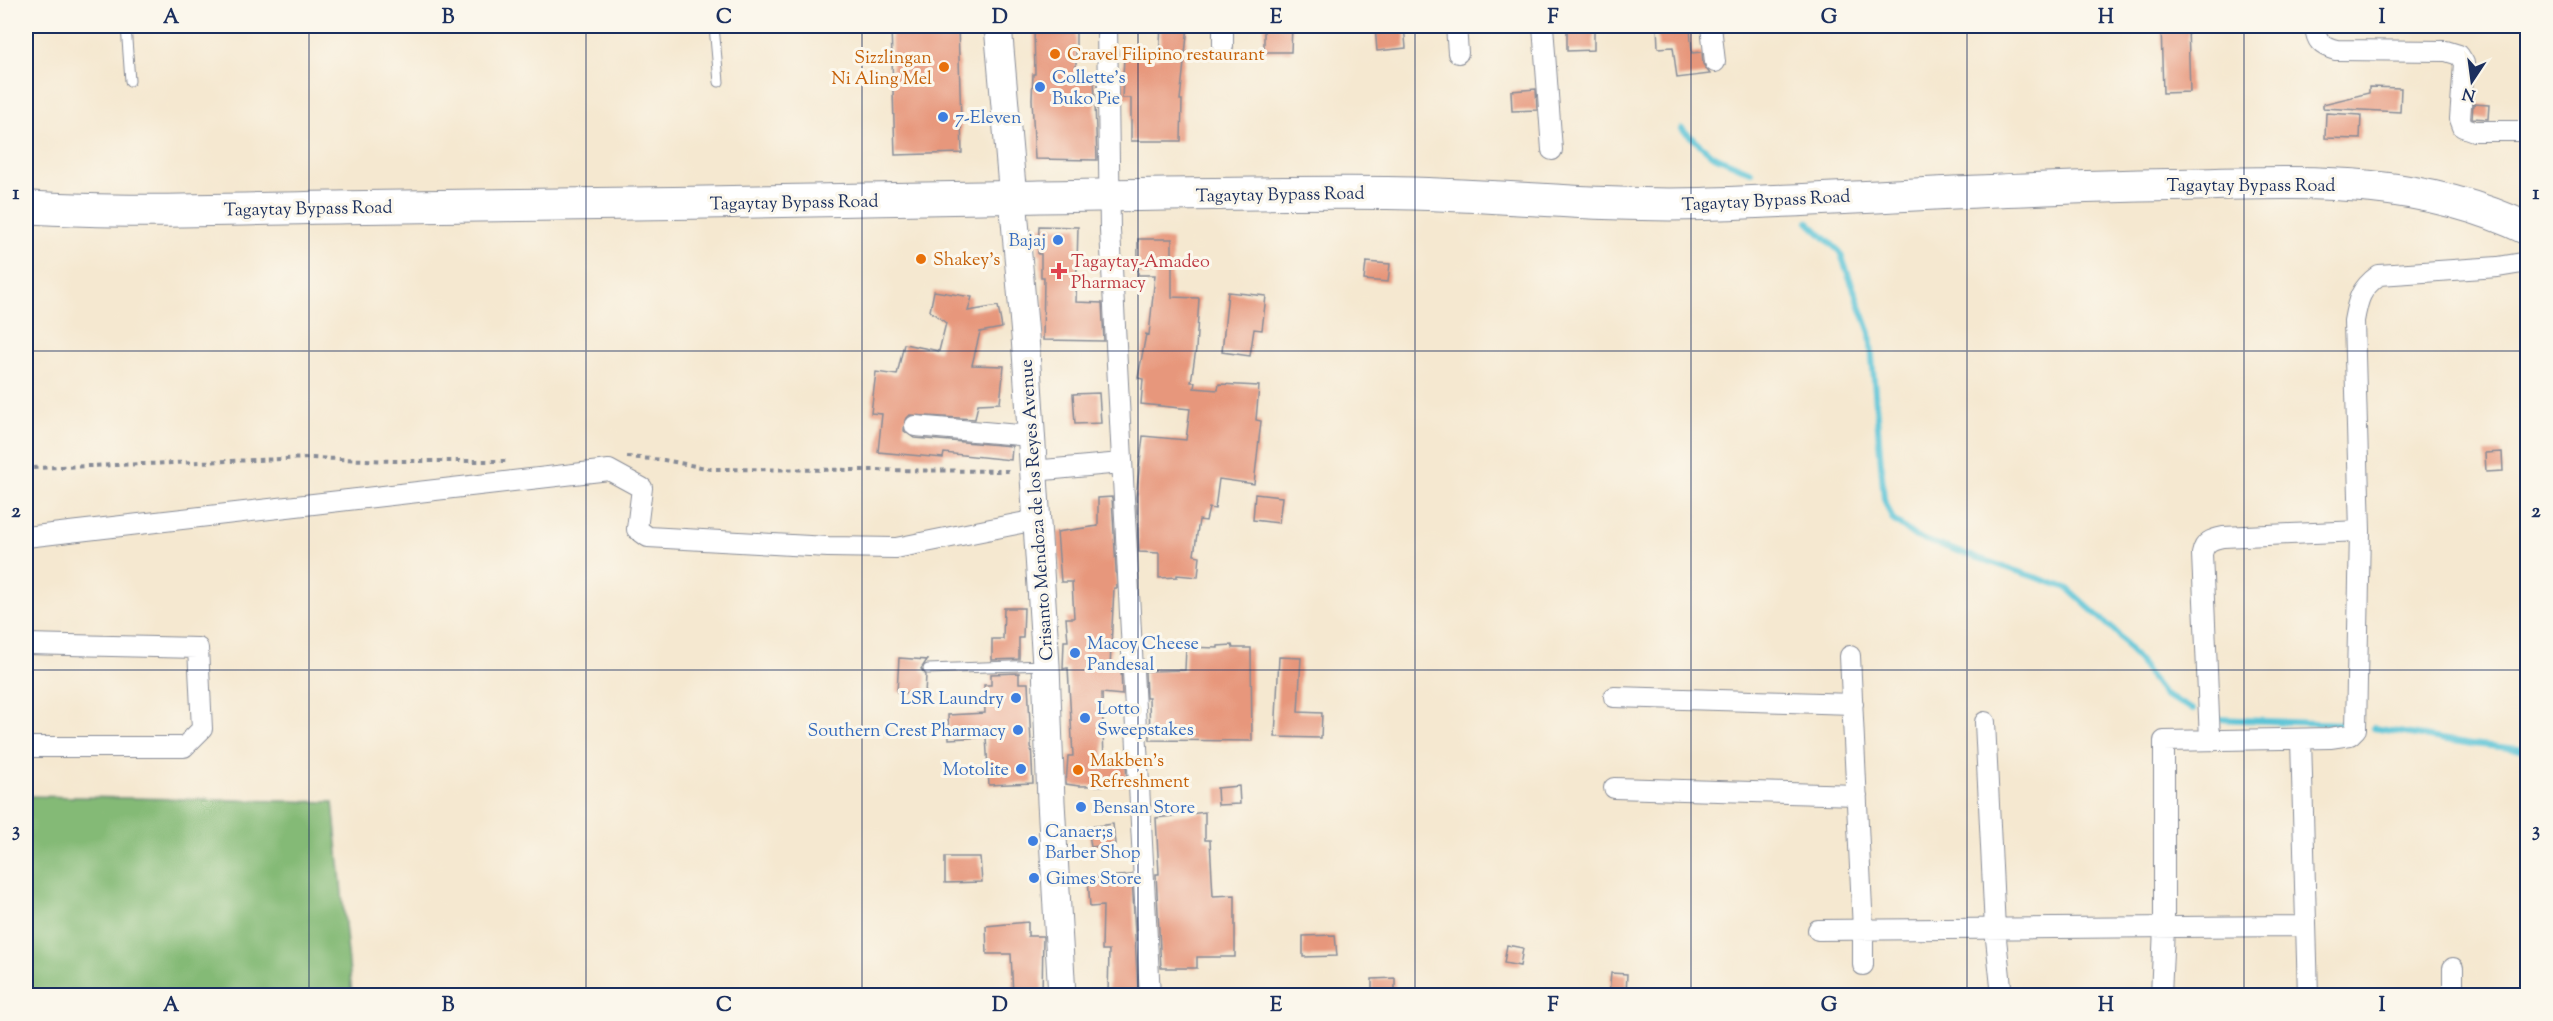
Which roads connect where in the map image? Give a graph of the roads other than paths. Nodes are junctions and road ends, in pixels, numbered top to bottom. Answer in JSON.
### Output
{"nodes":[{"id":1,"x":126,"y":26,"type":"edge"},
{"id":2,"x":714,"y":26,"type":"edge"},
{"id":3,"x":998,"y":26,"type":"edge"},
{"id":4,"x":1107,"y":26,"type":"edge"},
{"id":5,"x":1223,"y":26,"type":"edge"},
{"id":6,"x":1456,"y":26,"type":"edge"},
{"id":7,"x":1543,"y":26,"type":"edge"},
{"id":8,"x":1711,"y":26,"type":"edge"},
{"id":9,"x":2315,"y":26,"type":"edge"},
{"id":10,"x":1223,"y":45,"type":"dead end"},
{"id":11,"x":1458,"y":53,"type":"dead end"},
{"id":12,"x":1715,"y":62,"type":"dead end"},
{"id":13,"x":130,"y":81,"type":"dead end"},
{"id":14,"x":719,"y":82,"type":"dead end"},
{"id":15,"x":2528,"y":131,"type":"edge"},
{"id":16,"x":1552,"y":150,"type":"dead end"},
{"id":17,"x":1109,"y":196,"type":"junction"},
{"id":18,"x":1013,"y":197,"type":"junction"},
{"id":19,"x":26,"y":207,"type":"edge"},
{"id":20,"x":2528,"y":229,"type":"edge"},
{"id":21,"x":2528,"y":262,"type":"edge"},
{"id":22,"x":915,"y":426,"type":"dead end"},
{"id":23,"x":1031,"y":436,"type":"junction"},
{"id":24,"x":1121,"y":463,"type":"junction"},
{"id":25,"x":1033,"y":471,"type":"junction"},
{"id":26,"x":1036,"y":520,"type":"junction"},
{"id":27,"x":2360,"y":531,"type":"junction"},
{"id":28,"x":26,"y":537,"type":"edge"},
{"id":29,"x":26,"y":644,"type":"edge"},
{"id":30,"x":1850,"y":656,"type":"dead end"},
{"id":31,"x":1046,"y":665,"type":"junction"},
{"id":32,"x":928,"y":669,"type":"dead end"},
{"id":33,"x":1614,"y":697,"type":"dead end"},
{"id":34,"x":1853,"y":704,"type":"junction"},
{"id":35,"x":1985,"y":722,"type":"dead end"},
{"id":36,"x":2301,"y":738,"type":"junction"},
{"id":37,"x":2210,"y":740,"type":"junction"},
{"id":38,"x":26,"y":747,"type":"edge"},
{"id":39,"x":1614,"y":788,"type":"dead end"},
{"id":40,"x":1857,"y":795,"type":"junction"},
{"id":41,"x":2305,"y":926,"type":"junction"},
{"id":42,"x":2164,"y":927,"type":"junction"},
{"id":43,"x":1995,"y":929,"type":"junction"},
{"id":44,"x":1818,"y":930,"type":"dead end"},
{"id":45,"x":1863,"y":930,"type":"junction"},
{"id":46,"x":1863,"y":965,"type":"dead end"},
{"id":47,"x":2453,"y":968,"type":"dead end"},
{"id":48,"x":1062,"y":996,"type":"edge"},
{"id":49,"x":1150,"y":996,"type":"edge"},
{"id":50,"x":2002,"y":996,"type":"edge"},
{"id":51,"x":2161,"y":996,"type":"edge"},
{"id":52,"x":2308,"y":996,"type":"edge"},
{"id":53,"x":2453,"y":996,"type":"edge"}],
"edges":[{"from":1,"to":13,"type":"lane"},
{"from":2,"to":14,"type":"lane"},
{"from":3,"to":18,"type":"main road","name":"Crisanto Mendoza de los Reyes Avenue"},
{"from":4,"to":17,"type":"street"},
{"from":5,"to":10,"type":"street"},
{"from":6,"to":11,"type":"street"},
{"from":7,"to":16,"type":"street"},
{"from":8,"to":12,"type":"street"},
{"from":9,"to":15,"type":"street"},
{"from":17,"to":18,"type":"main road","name":"Tagaytay Bypass Road"},
{"from":17,"to":20,"type":"main road","name":"Tagaytay Bypass Road"},
{"from":17,"to":24,"type":"street"},
{"from":18,"to":19,"type":"main road","name":"Tagaytay Bypass Road"},
{"from":18,"to":23,"type":"main road","name":"Crisanto Mendoza de los Reyes Avenue"},
{"from":21,"to":27,"type":"street"},
{"from":22,"to":23,"type":"street"},
{"from":23,"to":25,"type":"main road","name":"Crisanto Mendoza de los Reyes Avenue"},
{"from":24,"to":25,"type":"street"},
{"from":24,"to":49,"type":"street"},
{"from":25,"to":26,"type":"main road","name":"Crisanto Mendoza de los Reyes Avenue"},
{"from":26,"to":28,"type":"street"},
{"from":26,"to":31,"type":"main road","name":"Crisanto Mendoza de los Reyes Avenue"},
{"from":27,"to":36,"type":"street"},
{"from":27,"to":37,"type":"street"},
{"from":29,"to":38,"type":"street"},
{"from":30,"to":34,"type":"street"},
{"from":31,"to":32,"type":"lane"},
{"from":31,"to":48,"type":"main road","name":"Crisanto Mendoza de los Reyes Avenue"},
{"from":33,"to":34,"type":"street"},
{"from":34,"to":40,"type":"street"},
{"from":35,"to":43,"type":"street"},
{"from":36,"to":37,"type":"street"},
{"from":36,"to":41,"type":"street"},
{"from":37,"to":42,"type":"street"},
{"from":39,"to":40,"type":"street"},
{"from":40,"to":45,"type":"street"},
{"from":41,"to":42,"type":"street"},
{"from":41,"to":52,"type":"street"},
{"from":42,"to":43,"type":"street"},
{"from":42,"to":51,"type":"street"},
{"from":43,"to":45,"type":"street"},
{"from":43,"to":50,"type":"street"},
{"from":44,"to":45,"type":"street"},
{"from":45,"to":46,"type":"street"},
{"from":47,"to":53,"type":"street"}]}
